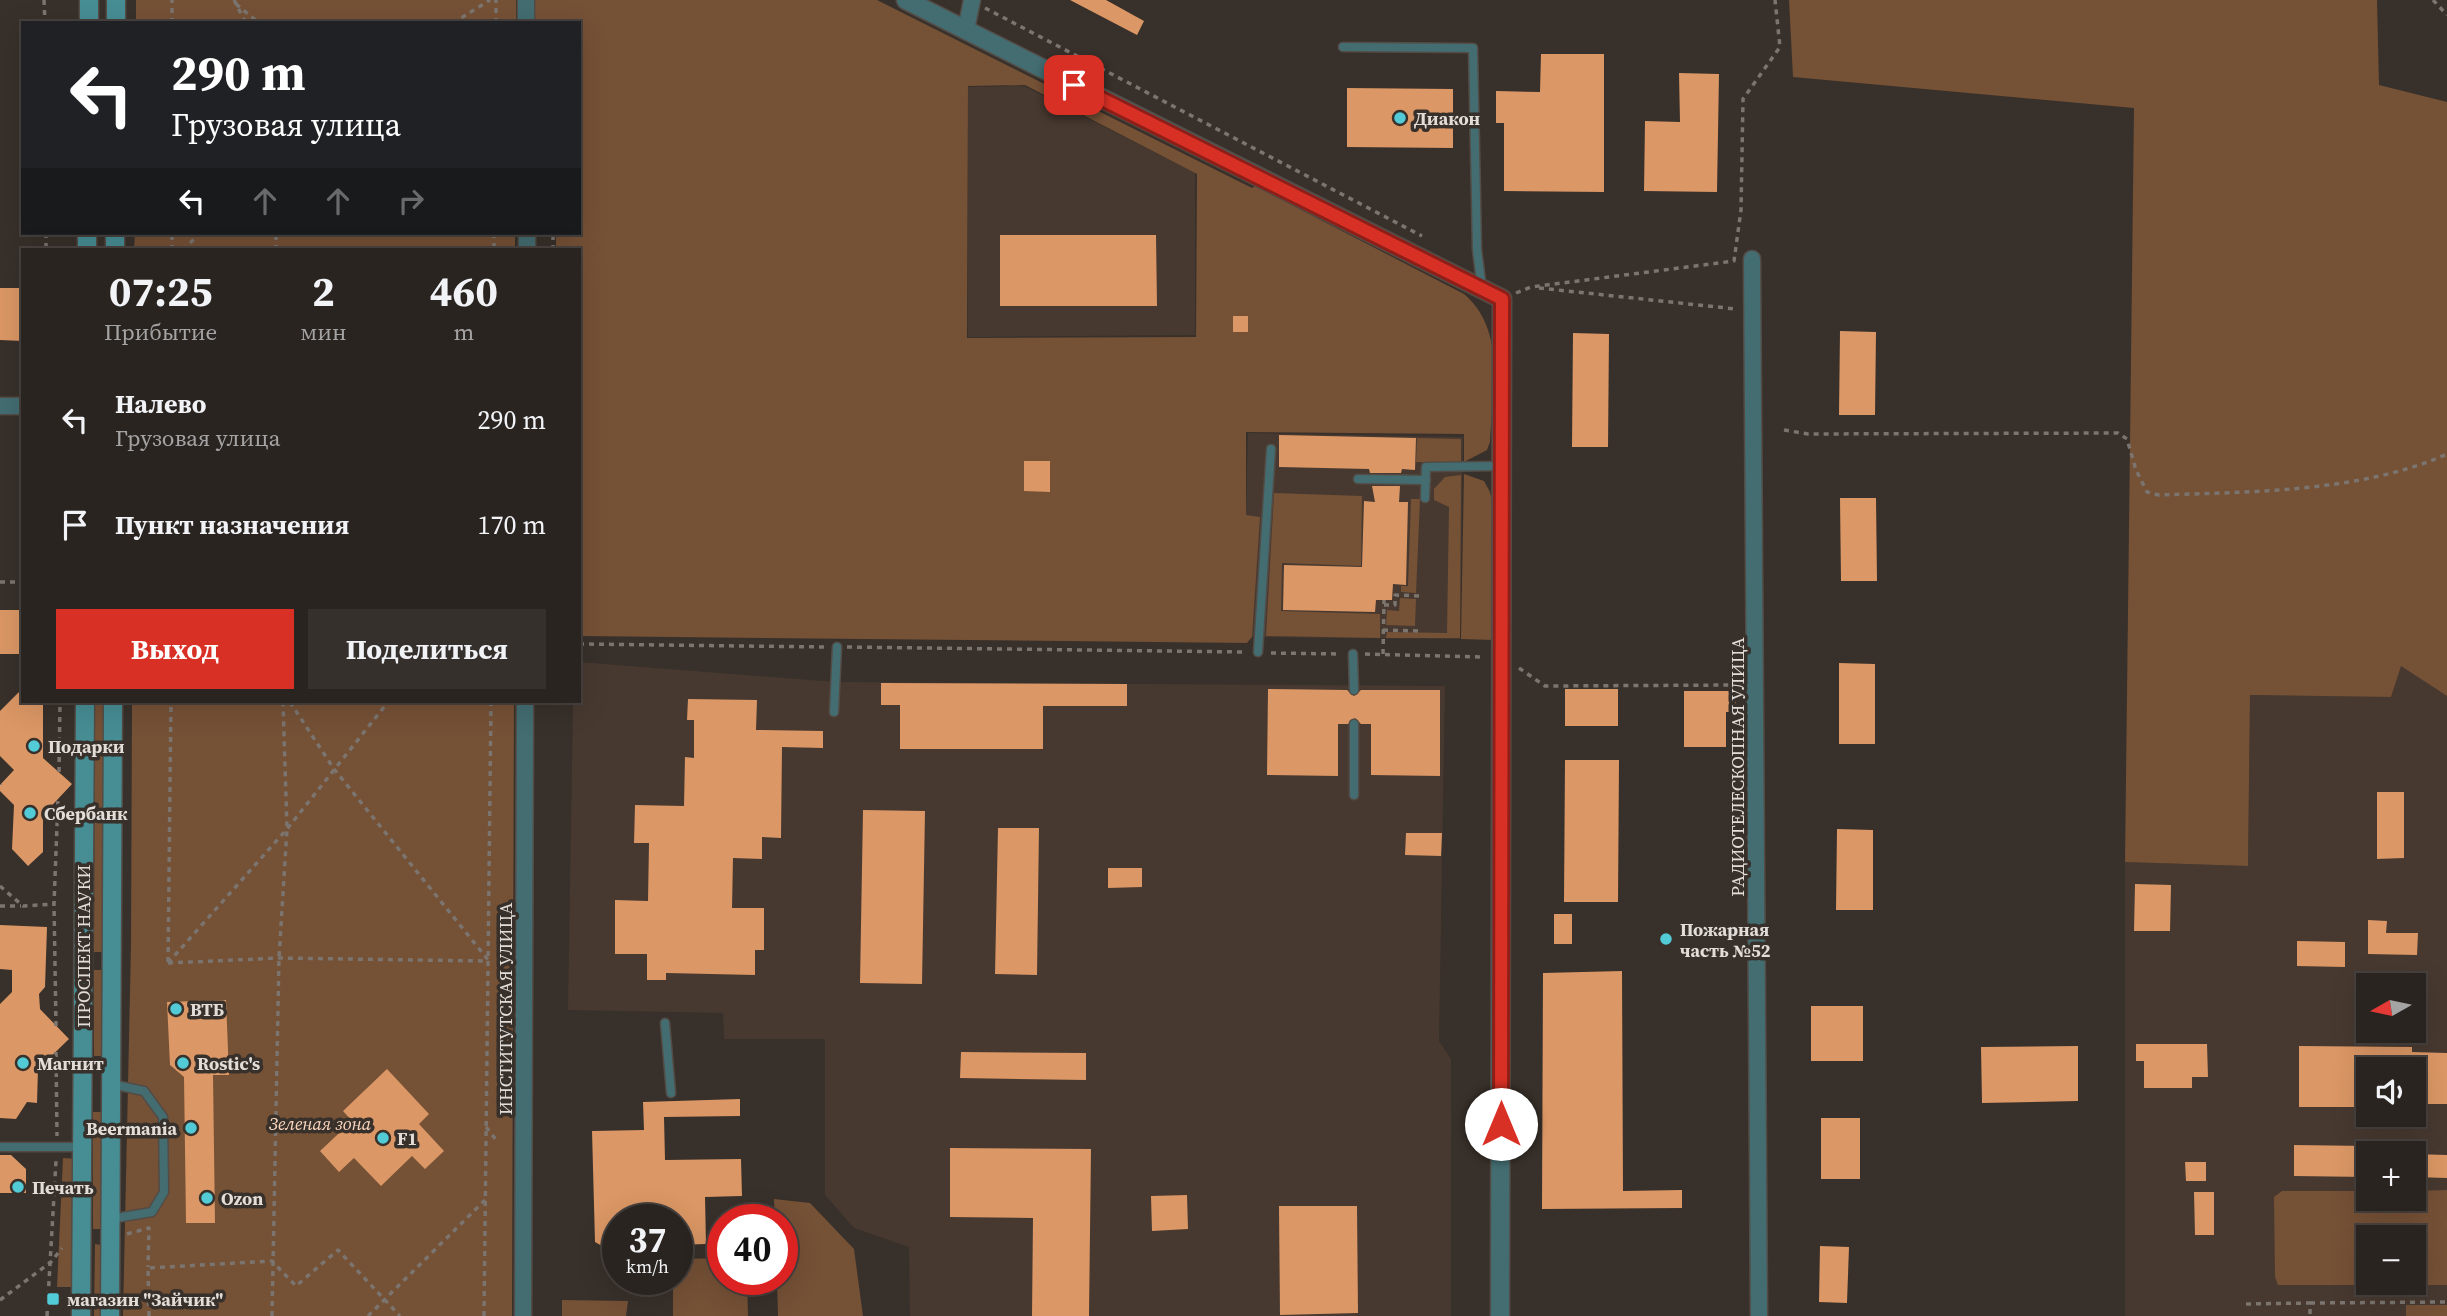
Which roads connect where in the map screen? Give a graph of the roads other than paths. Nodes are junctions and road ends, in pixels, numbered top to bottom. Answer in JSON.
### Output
{"nodes":[{"id":1,"x":89,"y":0,"type":"edge"},
{"id":2,"x":116,"y":0,"type":"edge"},
{"id":3,"x":526,"y":0,"type":"edge"},
{"id":4,"x":906,"y":0,"type":"edge"},
{"id":5,"x":972,"y":0,"type":"edge"},
{"id":6,"x":89,"y":21,"type":"edge"},
{"id":7,"x":116,"y":21,"type":"edge"},
{"id":8,"x":526,"y":21,"type":"edge"},
{"id":9,"x":966,"y":30,"type":"junction"},
{"id":10,"x":1343,"y":47,"type":"dead end"},
{"id":11,"x":1752,"y":259,"type":"dead end"},
{"id":12,"x":1482,"y":289,"type":"junction"},
{"id":13,"x":0,"y":406,"type":"edge"},
{"id":14,"x":21,"y":406,"type":"edge"},
{"id":15,"x":1271,"y":449,"type":"dead end"},
{"id":16,"x":1501,"y":466,"type":"junction"},
{"id":17,"x":1358,"y":479,"type":"dead end"},
{"id":18,"x":1426,"y":480,"type":"junction"},
{"id":19,"x":1425,"y":498,"type":"dead end"},
{"id":20,"x":836,"y":647,"type":"road end"},
{"id":21,"x":1258,"y":652,"type":"road end"},
{"id":22,"x":1353,"y":654,"type":"road end"},
{"id":23,"x":1354,"y":690,"type":"dead end"},
{"id":24,"x":85,"y":703,"type":"edge"},
{"id":25,"x":113,"y":703,"type":"edge"},
{"id":26,"x":525,"y":703,"type":"edge"},
{"id":27,"x":834,"y":712,"type":"dead end"},
{"id":28,"x":1354,"y":724,"type":"dead end"},
{"id":29,"x":1354,"y":795,"type":"dead end"},
{"id":30,"x":665,"y":1023,"type":"dead end"},
{"id":31,"x":111,"y":1084,"type":"junction"},
{"id":32,"x":671,"y":1093,"type":"dead end"},
{"id":33,"x":0,"y":1147,"type":"edge"},
{"id":34,"x":82,"y":1147,"type":"junction"},
{"id":35,"x":110,"y":1219,"type":"junction"},
{"id":36,"x":81,"y":1316,"type":"edge"},
{"id":37,"x":110,"y":1316,"type":"edge"},
{"id":38,"x":523,"y":1316,"type":"edge"},
{"id":39,"x":1500,"y":1316,"type":"edge"},
{"id":40,"x":1759,"y":1316,"type":"edge"}],
"edges":[{"from":1,"to":6,"type":"main road"},
{"from":2,"to":7,"type":"main road"},
{"from":3,"to":8,"type":"street"},
{"from":4,"to":9,"type":"street"},
{"from":5,"to":9,"type":"street"},
{"from":9,"to":12,"type":"street"},
{"from":10,"to":12,"type":"lane"},
{"from":11,"to":40,"type":"street","name":"РАДИОТЕЛЕСКОПНАЯ УЛИЦА"},
{"from":12,"to":16,"type":"street"},
{"from":13,"to":14,"type":"street"},
{"from":15,"to":21,"type":"lane"},
{"from":16,"to":18,"type":"lane"},
{"from":16,"to":39,"type":"street"},
{"from":17,"to":18,"type":"lane"},
{"from":18,"to":19,"type":"lane"},
{"from":20,"to":27,"type":"lane"},
{"from":22,"to":23,"type":"lane"},
{"from":24,"to":34,"type":"main road","name":"ПРОСПЕКТ НАУКИ"},
{"from":25,"to":31,"type":"main road","name":"ПРОСПЕКТ НАУКИ"},
{"from":26,"to":38,"type":"street","name":"ИНСТИТУТСКАЯ УЛИЦА"},
{"from":28,"to":29,"type":"lane"},
{"from":30,"to":32,"type":"lane"},
{"from":31,"to":35,"type":"main road","name":"ПРОСПЕКТ НАУКИ"},
{"from":31,"to":35,"type":"lane"},
{"from":33,"to":34,"type":"lane"},
{"from":34,"to":36,"type":"main road","name":"ПРОСПЕКТ НАУКИ"},
{"from":35,"to":37,"type":"main road","name":"ПРОСПЕКТ НАУКИ"}]}
